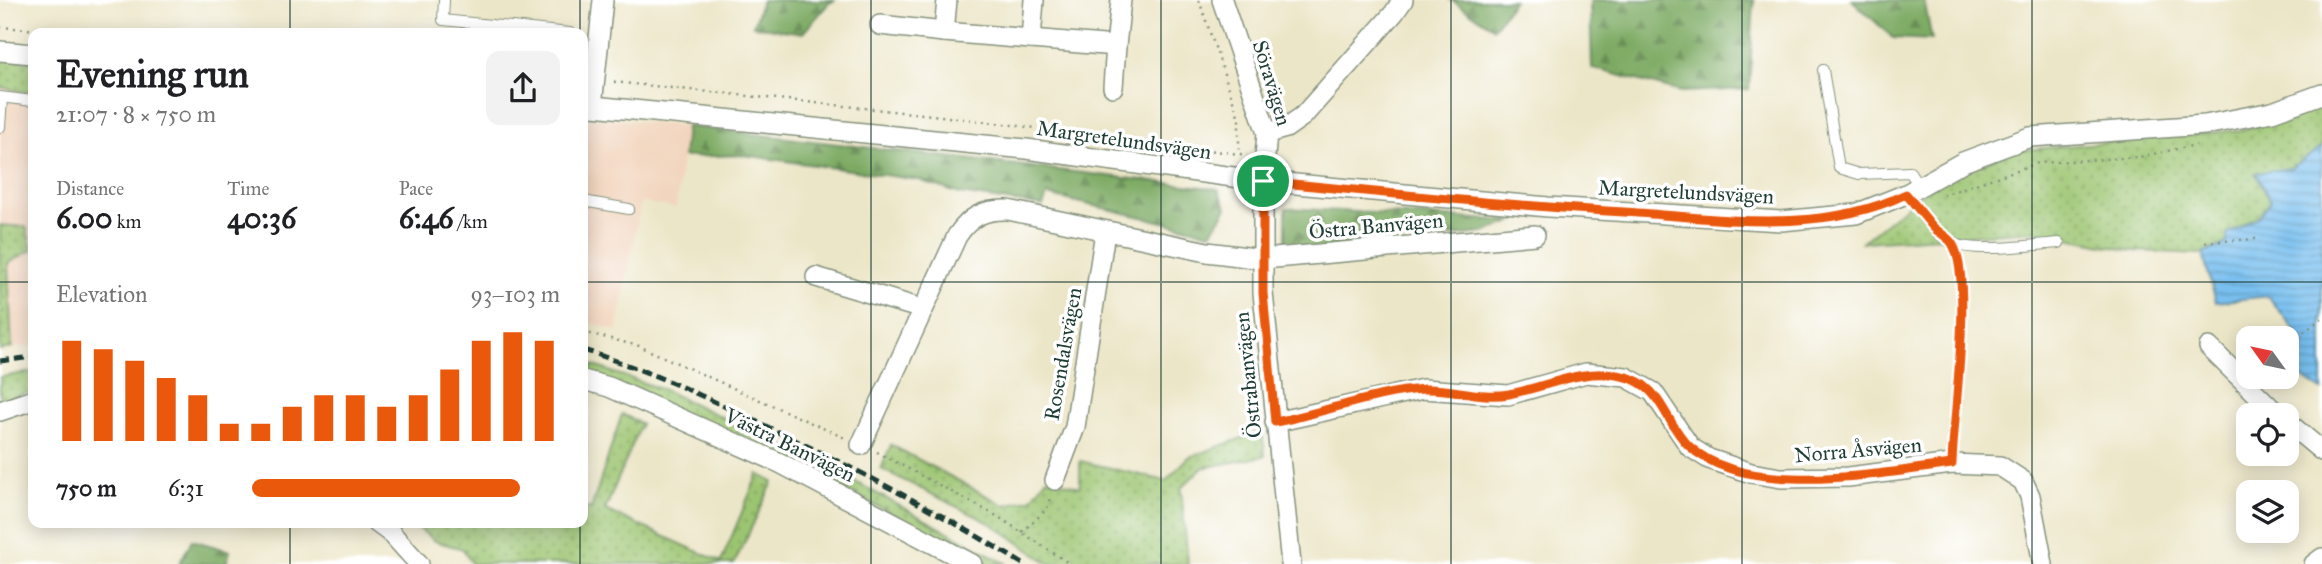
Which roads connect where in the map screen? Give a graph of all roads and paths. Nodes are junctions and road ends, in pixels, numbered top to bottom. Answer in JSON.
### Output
{"nodes":[{"id":1,"x":444,"y":0,"type":"edge"},
{"id":2,"x":603,"y":0,"type":"edge"},
{"id":3,"x":947,"y":0,"type":"edge"},
{"id":4,"x":1034,"y":0,"type":"edge"},
{"id":5,"x":1121,"y":0,"type":"edge"},
{"id":6,"x":1199,"y":0,"type":"edge"},
{"id":7,"x":1222,"y":0,"type":"edge"},
{"id":8,"x":1402,"y":0,"type":"edge"},
{"id":9,"x":880,"y":25,"type":"dead end"},
{"id":10,"x":0,"y":27,"type":"edge"},
{"id":11,"x":521,"y":28,"type":"edge"},
{"id":12,"x":28,"y":29,"type":"edge"},
{"id":13,"x":944,"y":32,"type":"junction"},
{"id":14,"x":1031,"y":39,"type":"junction"},
{"id":15,"x":1116,"y":46,"type":"junction"},
{"id":16,"x":0,"y":51,"type":"edge"},
{"id":17,"x":28,"y":54,"type":"edge"},
{"id":18,"x":1823,"y":70,"type":"dead end"},
{"id":19,"x":594,"y":79,"type":"junction"},
{"id":20,"x":1113,"y":88,"type":"dead end"},
{"id":21,"x":2322,"y":94,"type":"edge"},
{"id":22,"x":1,"y":97,"type":"edge"},
{"id":23,"x":28,"y":100,"type":"edge"},
{"id":24,"x":588,"y":101,"type":"edge"},
{"id":25,"x":588,"y":105,"type":"edge"},
{"id":26,"x":0,"y":127,"type":"edge"},
{"id":27,"x":1267,"y":133,"type":"junction"},
{"id":28,"x":1239,"y":154,"type":"junction"},
{"id":29,"x":1265,"y":158,"type":"junction"},
{"id":30,"x":1263,"y":181,"type":"junction"},
{"id":31,"x":1912,"y":190,"type":"junction"},
{"id":32,"x":588,"y":202,"type":"edge"},
{"id":33,"x":629,"y":209,"type":"dead end"},
{"id":34,"x":1105,"y":232,"type":"junction"},
{"id":35,"x":1535,"y":235,"type":"dead end"},
{"id":36,"x":2256,"y":239,"type":"dead end"},
{"id":37,"x":2205,"y":242,"type":"dead end"},
{"id":38,"x":2059,"y":243,"type":"dead end"},
{"id":39,"x":1953,"y":244,"type":"junction"},
{"id":40,"x":1263,"y":259,"type":"junction"},
{"id":41,"x":816,"y":276,"type":"dead end"},
{"id":42,"x":922,"y":309,"type":"junction"},
{"id":43,"x":2322,"y":317,"type":"edge"},
{"id":44,"x":588,"y":333,"type":"edge"},
{"id":45,"x":2300,"y":335,"type":"edge"},
{"id":46,"x":2209,"y":347,"type":"dead end"},
{"id":47,"x":588,"y":381,"type":"edge"},
{"id":48,"x":28,"y":402,"type":"edge"},
{"id":49,"x":2266,"y":403,"type":"edge"},
{"id":50,"x":0,"y":411,"type":"edge"},
{"id":51,"x":1275,"y":422,"type":"junction"},
{"id":52,"x":2299,"y":432,"type":"edge"},
{"id":53,"x":861,"y":445,"type":"junction"},
{"id":54,"x":2322,"y":451,"type":"edge"},
{"id":55,"x":1952,"y":464,"type":"junction"},
{"id":56,"x":1055,"y":480,"type":"joint"},
{"id":57,"x":384,"y":528,"type":"edge"},
{"id":58,"x":1022,"y":532,"type":"junction"},
{"id":59,"x":2322,"y":558,"type":"edge"},
{"id":60,"x":419,"y":564,"type":"edge"},
{"id":61,"x":972,"y":564,"type":"edge"},
{"id":62,"x":1070,"y":564,"type":"edge"},
{"id":63,"x":1291,"y":564,"type":"edge"},
{"id":64,"x":2043,"y":564,"type":"edge"},
{"id":65,"x":2314,"y":564,"type":"edge"}],
"edges":[{"from":1,"to":11,"type":"lane"},
{"from":2,"to":19,"type":"street"},
{"from":3,"to":13,"type":"street"},
{"from":4,"to":14,"type":"street"},
{"from":5,"to":15,"type":"street"},
{"from":6,"to":28,"type":"path"},
{"from":7,"to":27,"type":"street","name":"Söravägen"},
{"from":8,"to":27,"type":"street"},
{"from":9,"to":13,"type":"street"},
{"from":10,"to":12,"type":"path"},
{"from":13,"to":14,"type":"street"},
{"from":14,"to":15,"type":"street"},
{"from":15,"to":20,"type":"street"},
{"from":16,"to":17,"type":"street"},
{"from":18,"to":31,"type":"lane"},
{"from":19,"to":24,"type":"street"},
{"from":19,"to":28,"type":"path"},
{"from":21,"to":31,"type":"street","name":"Margretelundsvägen"},
{"from":22,"to":23,"type":"lane"},
{"from":22,"to":26,"type":"lane"},
{"from":25,"to":30,"type":"street","name":"Margretelundsvägen"},
{"from":27,"to":29,"type":"street","name":"Söravägen"},
{"from":28,"to":29,"type":"path"},
{"from":29,"to":30,"type":"street","name":"Söravägen"},
{"from":30,"to":31,"type":"street","name":"Margretelundsvägen"},
{"from":30,"to":40,"type":"street","name":"Östrabanvägen"},
{"from":31,"to":39,"type":"lane"},
{"from":32,"to":33,"type":"lane"},
{"from":34,"to":40,"type":"street"},
{"from":34,"to":42,"type":"street"},
{"from":34,"to":56,"type":"street","name":"Rosendalsvägen"},
{"from":35,"to":40,"type":"street","name":"Östra Banvägen"},
{"from":36,"to":37,"type":"path"},
{"from":38,"to":39,"type":"lane"},
{"from":39,"to":55,"type":"path"},
{"from":40,"to":51,"type":"street","name":"Östrabanvägen"},
{"from":41,"to":42,"type":"street"},
{"from":42,"to":53,"type":"street"},
{"from":43,"to":45,"type":"path"},
{"from":44,"to":53,"type":"path"},
{"from":46,"to":49,"type":"street"},
{"from":47,"to":61,"type":"street","name":"Västra Banvägen"},
{"from":48,"to":50,"type":"street"},
{"from":51,"to":55,"type":"street","name":"Norra Åsvägen"},
{"from":51,"to":63,"type":"street","name":"Östrabanvägen"},
{"from":52,"to":54,"type":"street"},
{"from":53,"to":58,"type":"path"},
{"from":55,"to":64,"type":"street","name":"Norra Åsvägen"},
{"from":56,"to":58,"type":"path"},
{"from":57,"to":60,"type":"street"},
{"from":58,"to":62,"type":"path"},
{"from":59,"to":65,"type":"street"}]}
